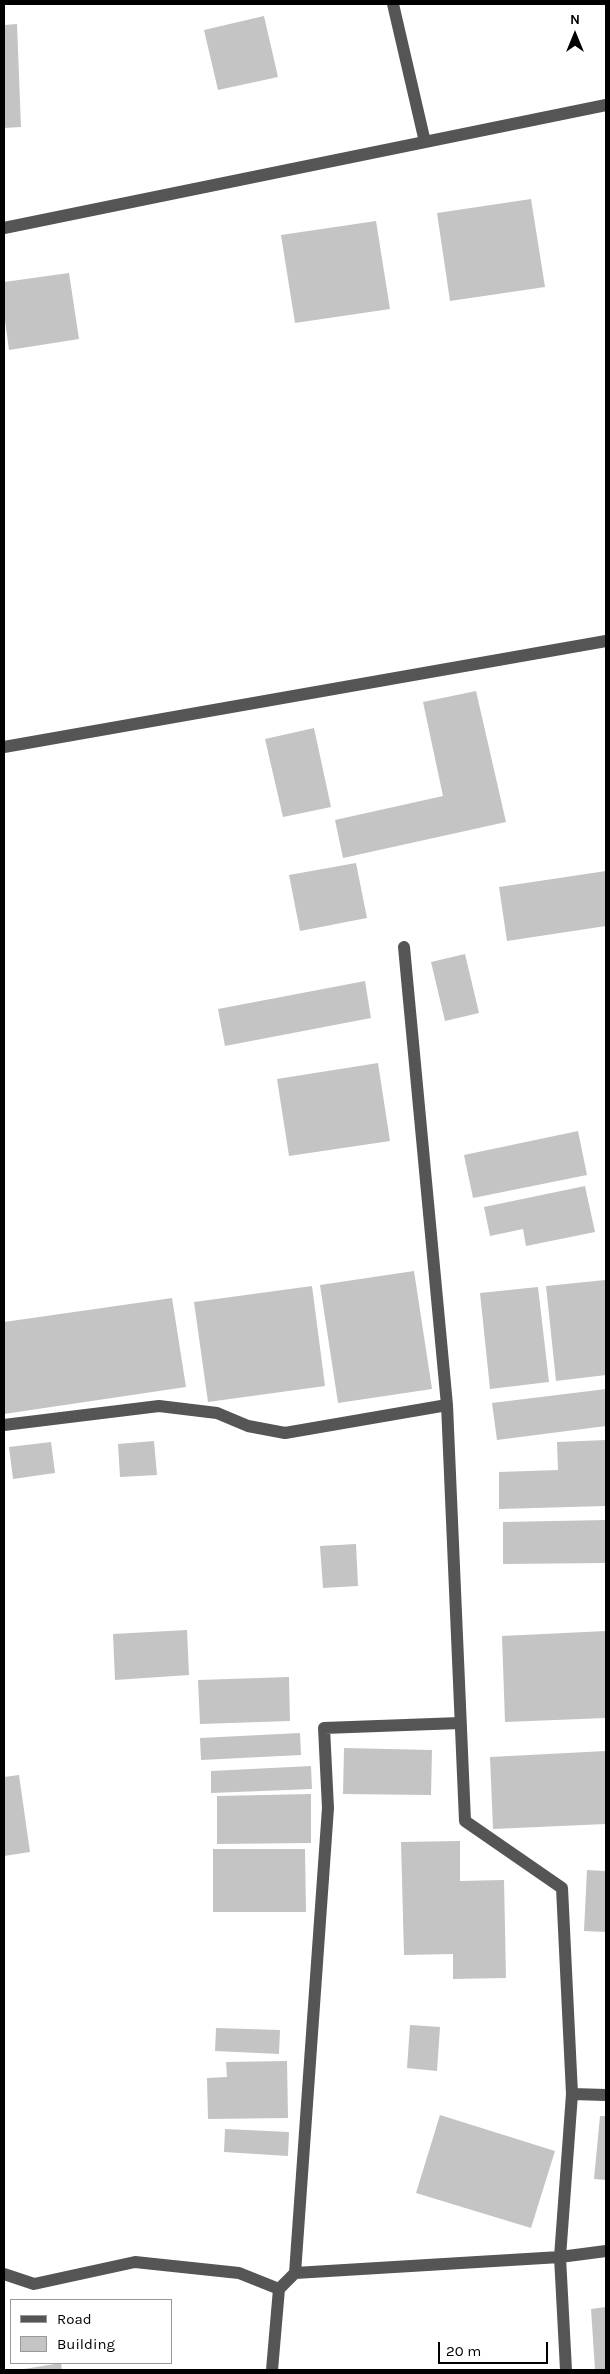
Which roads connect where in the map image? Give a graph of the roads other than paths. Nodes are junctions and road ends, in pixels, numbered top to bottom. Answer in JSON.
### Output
{"nodes":[{"id":1,"x":393,"y":4,"type":"edge"},
{"id":2,"x":606,"y":105,"type":"edge"},
{"id":3,"x":425,"y":142,"type":"junction"},
{"id":4,"x":4,"y":228,"type":"edge"},
{"id":5,"x":606,"y":641,"type":"edge"},
{"id":6,"x":4,"y":747,"type":"edge"},
{"id":7,"x":404,"y":947,"type":"dead end"},
{"id":8,"x":447,"y":1405,"type":"junction"},
{"id":9,"x":4,"y":1425,"type":"edge"},
{"id":10,"x":460,"y":1723,"type":"junction"},
{"id":11,"x":572,"y":2094,"type":"junction"},
{"id":12,"x":606,"y":2095,"type":"edge"},
{"id":13,"x":606,"y":2251,"type":"edge"},
{"id":14,"x":560,"y":2258,"type":"junction"},
{"id":15,"x":295,"y":2273,"type":"junction"},
{"id":16,"x":4,"y":2274,"type":"edge"},
{"id":17,"x":280,"y":2289,"type":"junction"},
{"id":18,"x":272,"y":2370,"type":"edge"},
{"id":19,"x":566,"y":2370,"type":"edge"}],
"edges":[{"from":1,"to":3,"type":"street"},
{"from":2,"to":3,"type":"street"},
{"from":3,"to":4,"type":"street"},
{"from":5,"to":6,"type":"street"},
{"from":7,"to":8,"type":"street"},
{"from":8,"to":9,"type":"street"},
{"from":8,"to":10,"type":"street"},
{"from":10,"to":11,"type":"street"},
{"from":10,"to":15,"type":"street"},
{"from":11,"to":12,"type":"street"},
{"from":11,"to":14,"type":"street"},
{"from":13,"to":14,"type":"street"},
{"from":14,"to":15,"type":"street"},
{"from":14,"to":19,"type":"street"},
{"from":15,"to":17,"type":"street"},
{"from":16,"to":17,"type":"street"},
{"from":17,"to":18,"type":"street"}]}
